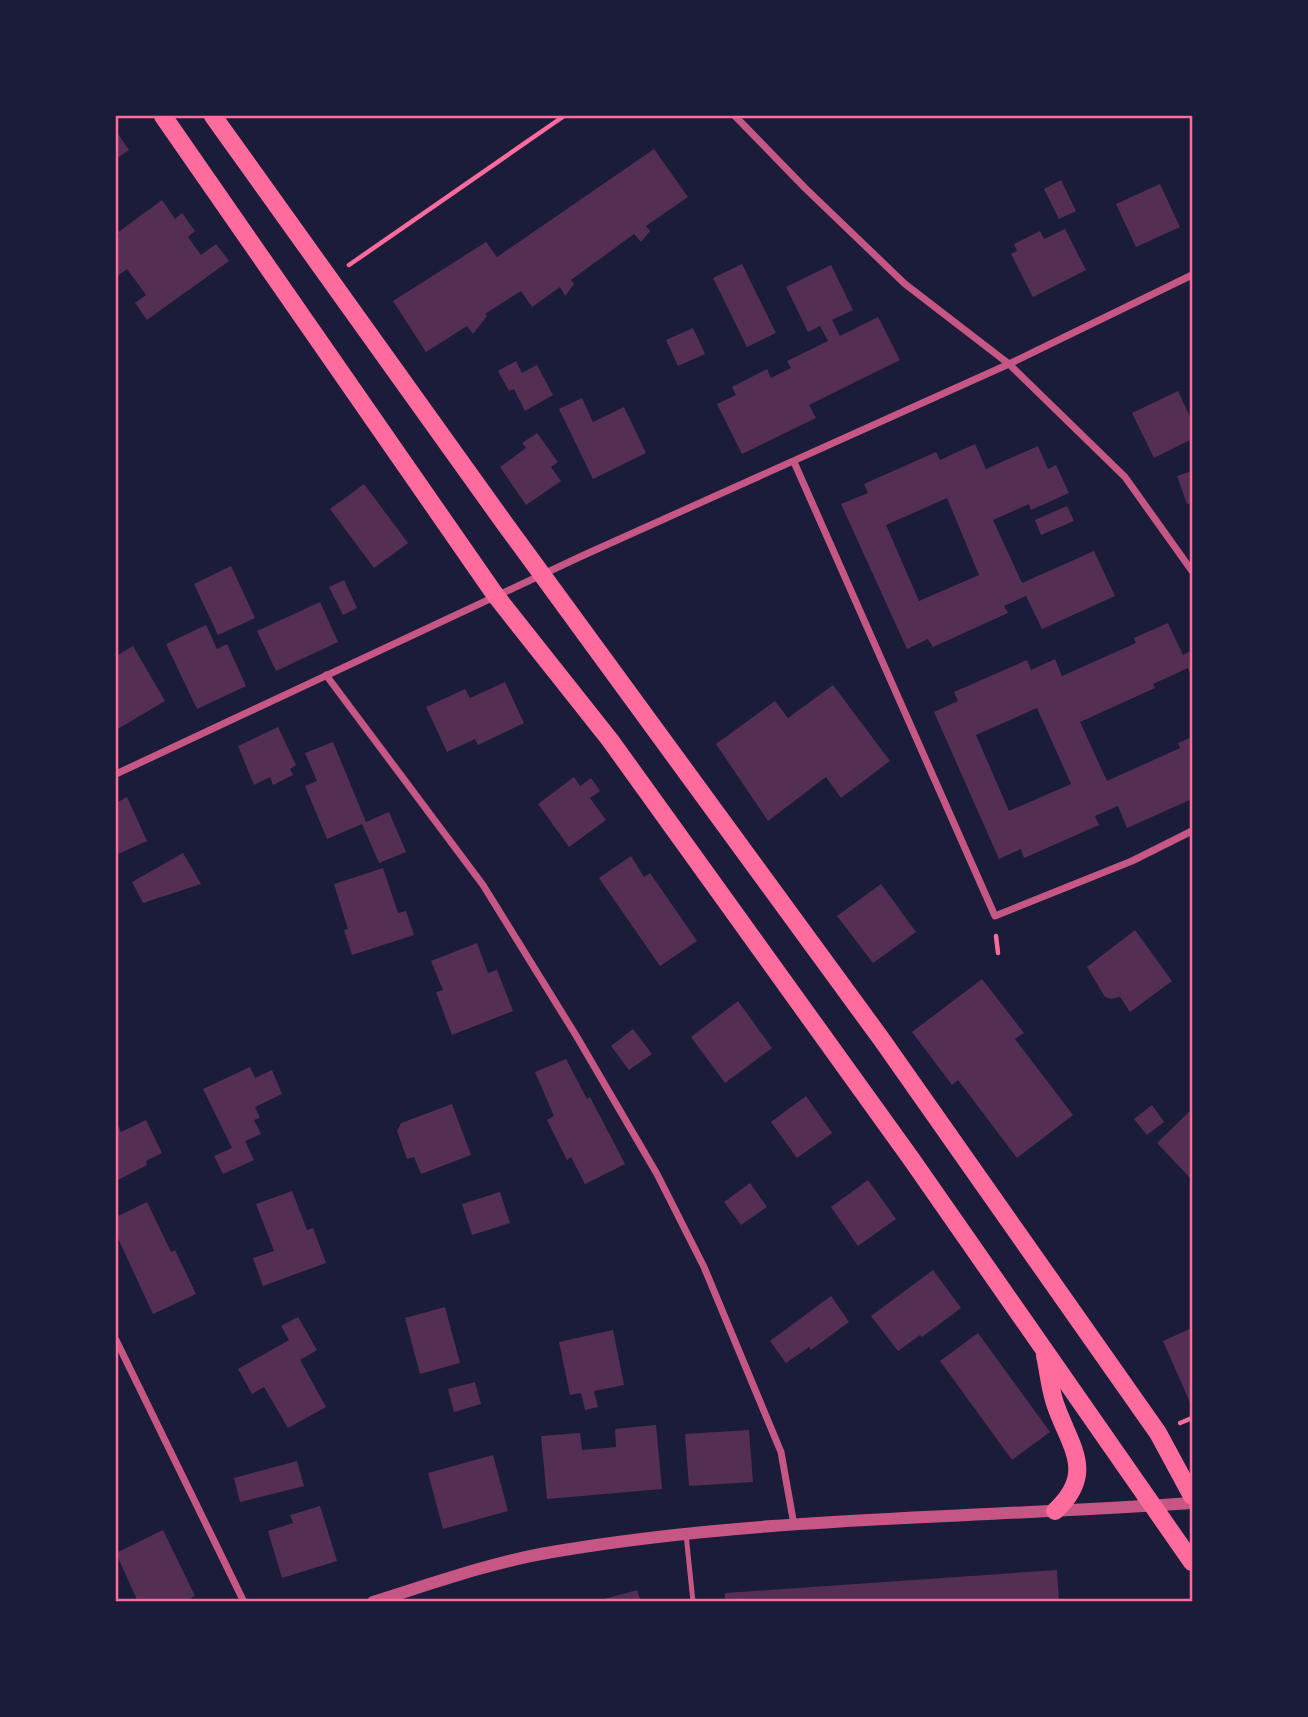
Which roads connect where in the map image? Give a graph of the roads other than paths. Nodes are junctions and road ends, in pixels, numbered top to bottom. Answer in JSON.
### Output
{"nodes":[{"id":1,"x":163,"y":116,"type":"edge"},
{"id":2,"x":214,"y":116,"type":"edge"},
{"id":3,"x":736,"y":116,"type":"edge"},
{"id":4,"x":1192,"y":275,"type":"edge"},
{"id":5,"x":1009,"y":364,"type":"junction"},
{"id":6,"x":794,"y":462,"type":"junction"},
{"id":7,"x":1192,"y":571,"type":"edge"},
{"id":8,"x":542,"y":575,"type":"junction"},
{"id":9,"x":496,"y":596,"type":"junction"},
{"id":10,"x":326,"y":675,"type":"junction"},
{"id":11,"x":116,"y":774,"type":"edge"},
{"id":12,"x":1192,"y":831,"type":"edge"},
{"id":13,"x":116,"y":1340,"type":"edge"},
{"id":14,"x":1044,"y":1349,"type":"junction"},
{"id":15,"x":1192,"y":1496,"type":"edge"},
{"id":16,"x":1192,"y":1503,"type":"edge"},
{"id":17,"x":1154,"y":1506,"type":"junction"},
{"id":18,"x":1055,"y":1511,"type":"junction"},
{"id":19,"x":794,"y":1525,"type":"junction"},
{"id":20,"x":686,"y":1534,"type":"junction"},
{"id":21,"x":1192,"y":1562,"type":"edge"},
{"id":22,"x":244,"y":1601,"type":"edge"},
{"id":23,"x":373,"y":1601,"type":"edge"},
{"id":24,"x":692,"y":1601,"type":"edge"}],
"edges":[{"from":1,"to":9,"type":"main road"},
{"from":2,"to":8,"type":"main road"},
{"from":3,"to":5,"type":"street"},
{"from":4,"to":5,"type":"street"},
{"from":5,"to":6,"type":"street"},
{"from":5,"to":7,"type":"street"},
{"from":6,"to":8,"type":"street"},
{"from":6,"to":12,"type":"street"},
{"from":8,"to":9,"type":"street"},
{"from":8,"to":15,"type":"main road"},
{"from":9,"to":10,"type":"street"},
{"from":9,"to":14,"type":"main road"},
{"from":10,"to":11,"type":"street"},
{"from":10,"to":19,"type":"street"},
{"from":13,"to":22,"type":"street"},
{"from":14,"to":17,"type":"main road"},
{"from":14,"to":18,"type":"main road"},
{"from":16,"to":17,"type":"street"},
{"from":17,"to":18,"type":"street"},
{"from":17,"to":21,"type":"main road"},
{"from":18,"to":19,"type":"street"},
{"from":19,"to":20,"type":"street"},
{"from":20,"to":23,"type":"street"},
{"from":20,"to":24,"type":"lane"}]}
